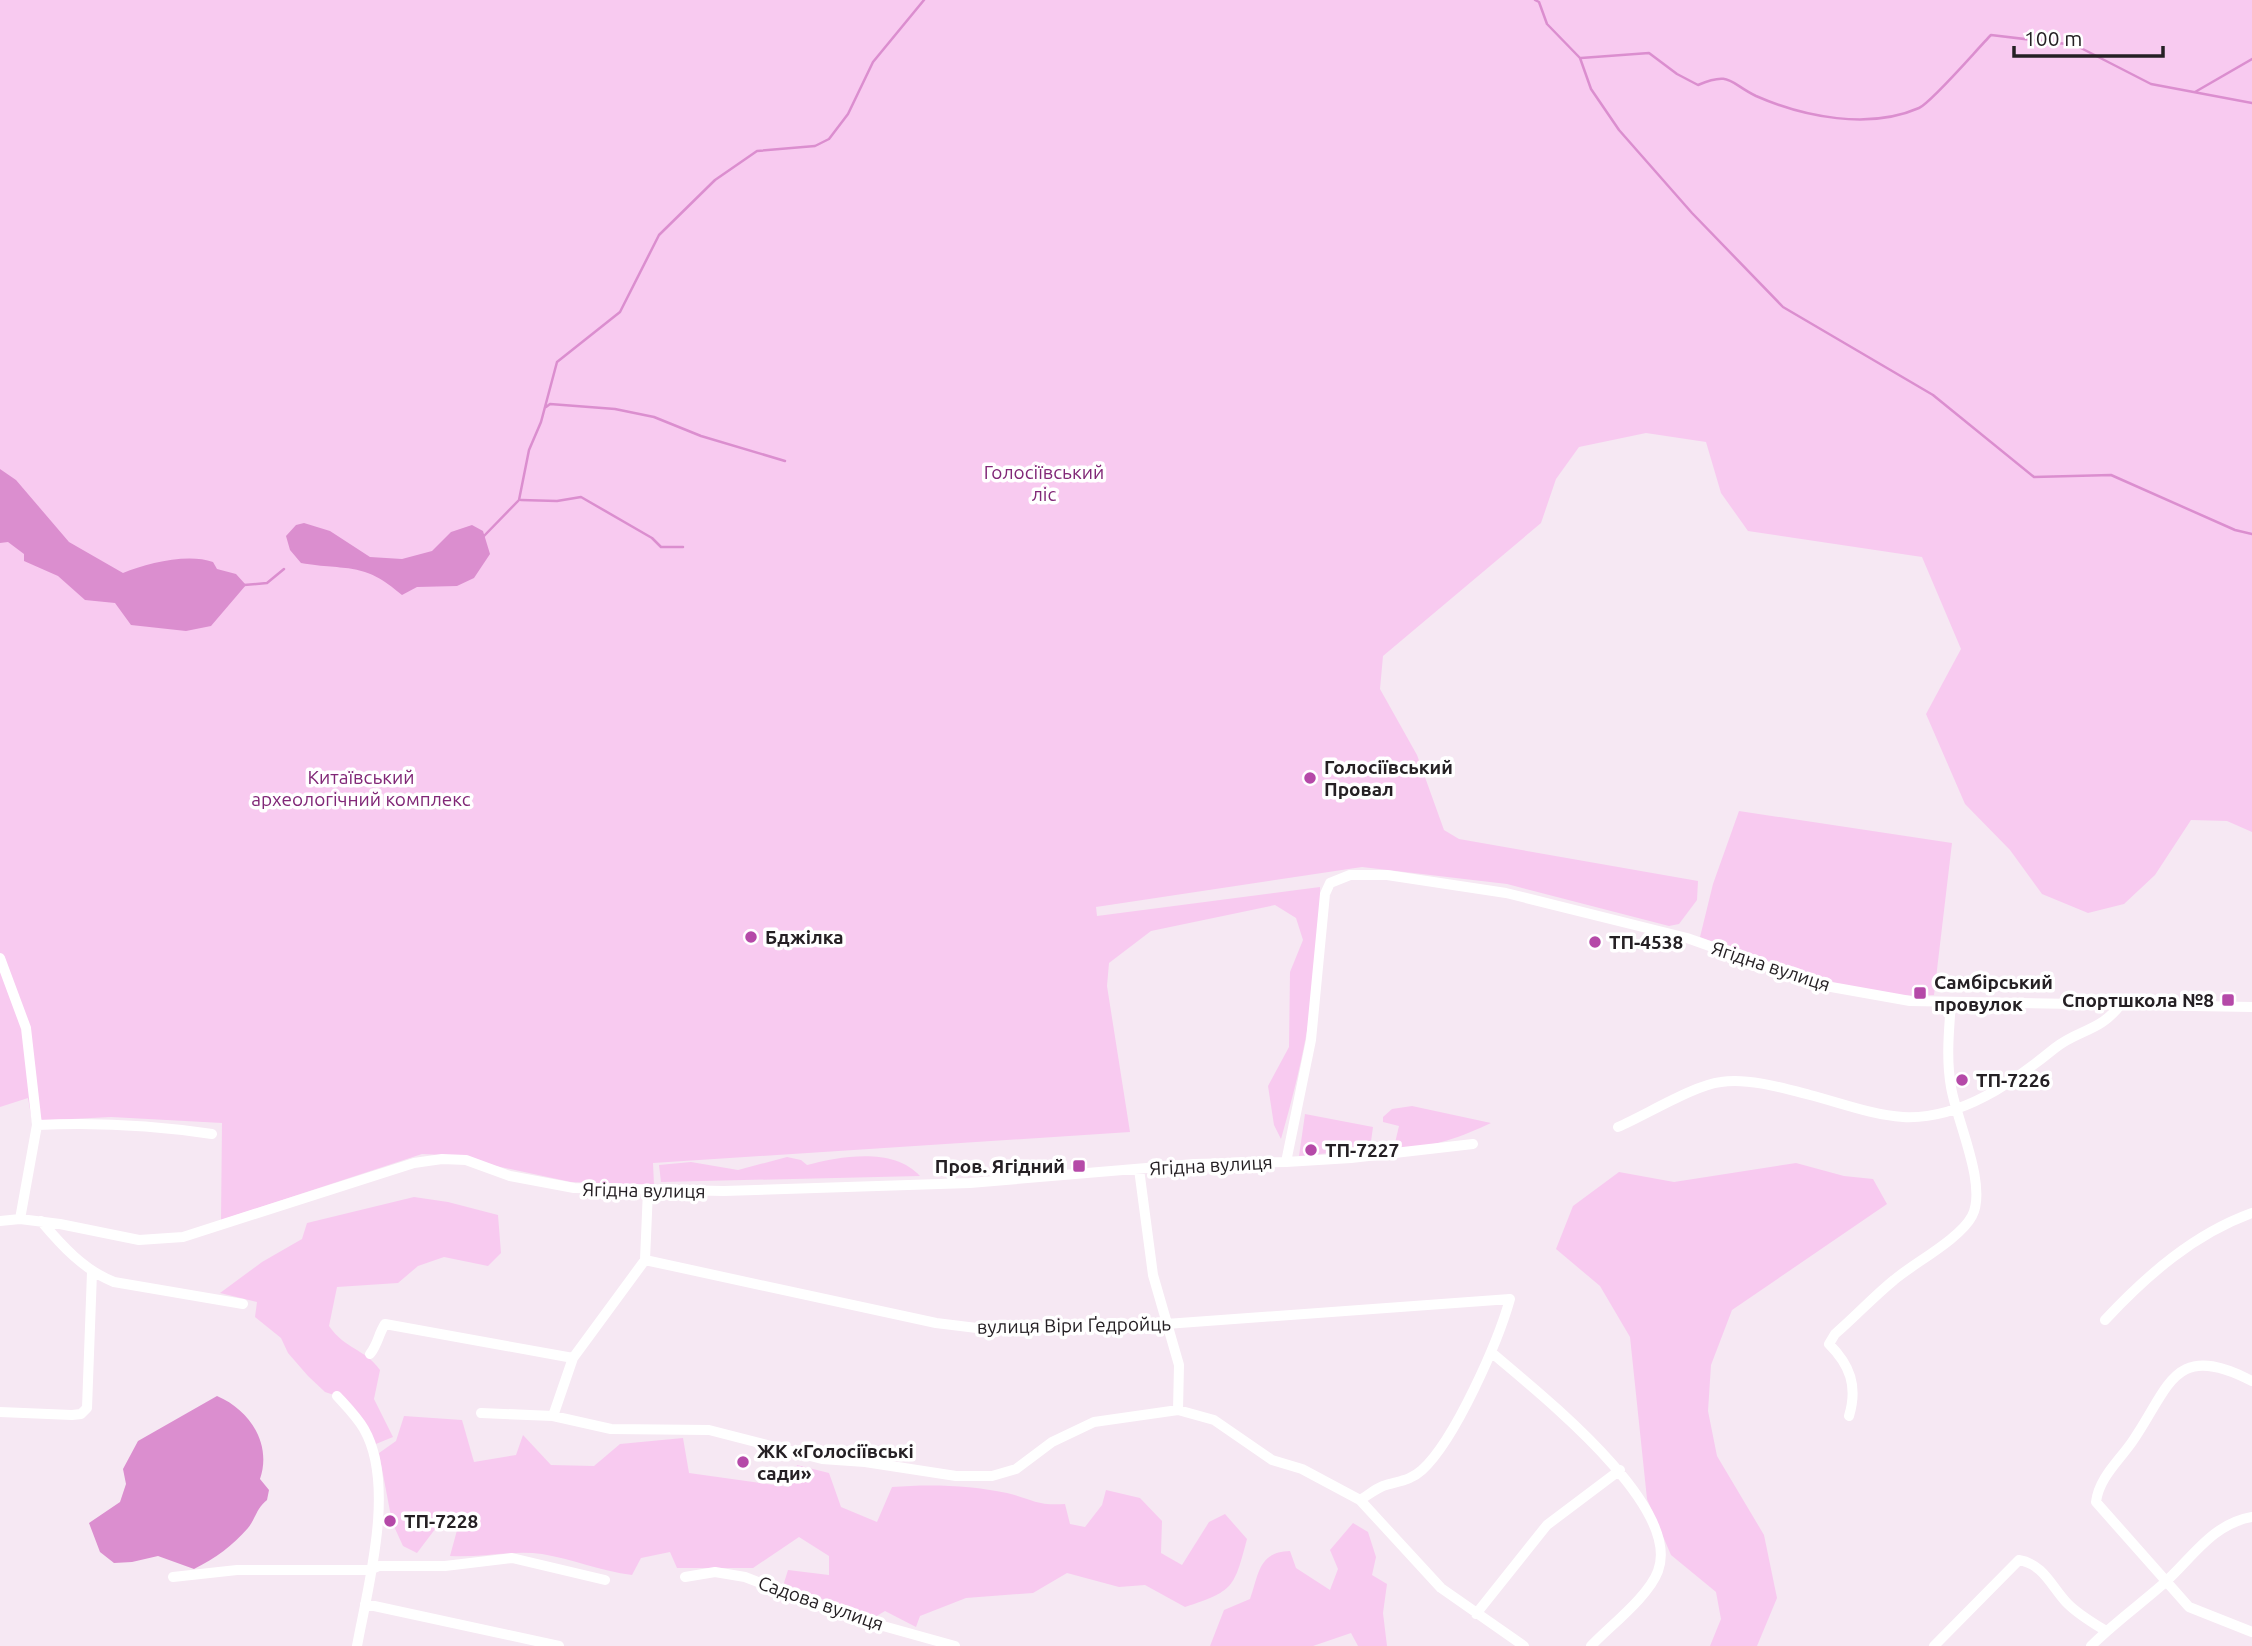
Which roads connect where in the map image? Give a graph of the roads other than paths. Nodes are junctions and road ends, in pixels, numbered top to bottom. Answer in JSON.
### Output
{"nodes":[{"id":1,"x":0,"y":958,"type":"edge"},
{"id":2,"x":1951,"y":1002,"type":"junction"},
{"id":3,"x":2120,"y":1004,"type":"junction"},
{"id":4,"x":2252,"y":1007,"type":"edge"},
{"id":5,"x":1959,"y":1110,"type":"junction"},
{"id":6,"x":37,"y":1125,"type":"junction"},
{"id":7,"x":1618,"y":1127,"type":"dead end"},
{"id":8,"x":212,"y":1134,"type":"dead end"},
{"id":9,"x":1473,"y":1144,"type":"dead end"},
{"id":10,"x":1286,"y":1161,"type":"junction"},
{"id":11,"x":1139,"y":1169,"type":"junction"},
{"id":12,"x":649,"y":1190,"type":"junction"},
{"id":13,"x":2252,"y":1213,"type":"edge"},
{"id":14,"x":20,"y":1219,"type":"junction"},
{"id":15,"x":0,"y":1221,"type":"edge"},
{"id":16,"x":41,"y":1222,"type":"junction"},
{"id":17,"x":645,"y":1260,"type":"junction"},
{"id":18,"x":92,"y":1272,"type":"junction"},
{"id":19,"x":243,"y":1304,"type":"dead end"},
{"id":20,"x":2105,"y":1320,"type":"dead end"},
{"id":21,"x":1166,"y":1324,"type":"junction"},
{"id":22,"x":1491,"y":1352,"type":"junction"},
{"id":23,"x":370,"y":1354,"type":"dead end"},
{"id":24,"x":573,"y":1358,"type":"junction"},
{"id":25,"x":2252,"y":1381,"type":"edge"},
{"id":26,"x":337,"y":1396,"type":"dead end"},
{"id":27,"x":1178,"y":1410,"type":"junction"},
{"id":28,"x":0,"y":1412,"type":"edge"},
{"id":29,"x":481,"y":1413,"type":"dead end"},
{"id":30,"x":553,"y":1416,"type":"junction"},
{"id":31,"x":1849,"y":1416,"type":"dead end"},
{"id":32,"x":1620,"y":1470,"type":"junction"},
{"id":33,"x":1360,"y":1500,"type":"junction"},
{"id":34,"x":2252,"y":1517,"type":"edge"},
{"id":35,"x":370,"y":1570,"type":"junction"},
{"id":36,"x":173,"y":1577,"type":"dead end"},
{"id":37,"x":685,"y":1577,"type":"dead end"},
{"id":38,"x":605,"y":1580,"type":"dead end"},
{"id":39,"x":2165,"y":1583,"type":"junction"},
{"id":40,"x":365,"y":1605,"type":"junction"},
{"id":41,"x":1476,"y":1614,"type":"junction"},
{"id":42,"x":2106,"y":1631,"type":"junction"},
{"id":43,"x":2252,"y":1632,"type":"edge"},
{"id":44,"x":1503,"y":1634,"type":"junction"},
{"id":45,"x":357,"y":1646,"type":"edge"},
{"id":46,"x":559,"y":1646,"type":"edge"},
{"id":47,"x":955,"y":1646,"type":"edge"},
{"id":48,"x":1511,"y":1646,"type":"edge"},
{"id":49,"x":1524,"y":1646,"type":"edge"},
{"id":50,"x":1591,"y":1646,"type":"edge"},
{"id":51,"x":1934,"y":1646,"type":"edge"},
{"id":52,"x":2091,"y":1646,"type":"edge"}],
"edges":[{"from":1,"to":6,"type":"street"},
{"from":2,"to":3,"type":"street","name":"Ягідна вулиця"},
{"from":2,"to":5,"type":"street"},
{"from":2,"to":10,"type":"street","name":"Ягідна вулиця"},
{"from":3,"to":4,"type":"street","name":"Ягідна вулиця"},
{"from":3,"to":5,"type":"street"},
{"from":5,"to":7,"type":"street"},
{"from":5,"to":31,"type":"street"},
{"from":6,"to":8,"type":"street"},
{"from":6,"to":14,"type":"street"},
{"from":9,"to":10,"type":"street","name":"Ягідна вулиця"},
{"from":10,"to":11,"type":"street","name":"Ягідна вулиця"},
{"from":11,"to":12,"type":"street","name":"Ягідна вулиця"},
{"from":11,"to":21,"type":"street"},
{"from":12,"to":16,"type":"street","name":"Ягідна вулиця"},
{"from":12,"to":17,"type":"street"},
{"from":13,"to":20,"type":"street"},
{"from":14,"to":15,"type":"street","name":"Ягідна вулиця"},
{"from":14,"to":16,"type":"street","name":"Ягідна вулиця"},
{"from":16,"to":18,"type":"street"},
{"from":17,"to":21,"type":"street","name":"вулиця Віри Ґедройць"},
{"from":17,"to":24,"type":"street"},
{"from":18,"to":19,"type":"street"},
{"from":18,"to":28,"type":"street"},
{"from":21,"to":22,"type":"street","name":"вулиця Віри Ґедройць"},
{"from":21,"to":27,"type":"street"},
{"from":22,"to":32,"type":"street"},
{"from":22,"to":33,"type":"street"},
{"from":23,"to":24,"type":"street"},
{"from":24,"to":30,"type":"street"},
{"from":25,"to":39,"type":"street"},
{"from":26,"to":35,"type":"street"},
{"from":27,"to":30,"type":"street"},
{"from":27,"to":33,"type":"street"},
{"from":29,"to":30,"type":"street"},
{"from":32,"to":41,"type":"street"},
{"from":32,"to":50,"type":"street"},
{"from":33,"to":41,"type":"street"},
{"from":34,"to":39,"type":"street"},
{"from":35,"to":36,"type":"street"},
{"from":35,"to":38,"type":"street"},
{"from":35,"to":40,"type":"street"},
{"from":37,"to":47,"type":"street","name":"Садова вулиця"},
{"from":39,"to":42,"type":"street"},
{"from":39,"to":43,"type":"street"},
{"from":40,"to":45,"type":"street"},
{"from":40,"to":46,"type":"street"},
{"from":41,"to":44,"type":"street"},
{"from":42,"to":51,"type":"street"},
{"from":42,"to":52,"type":"street"},
{"from":44,"to":48,"type":"street"},
{"from":44,"to":49,"type":"street"}]}
